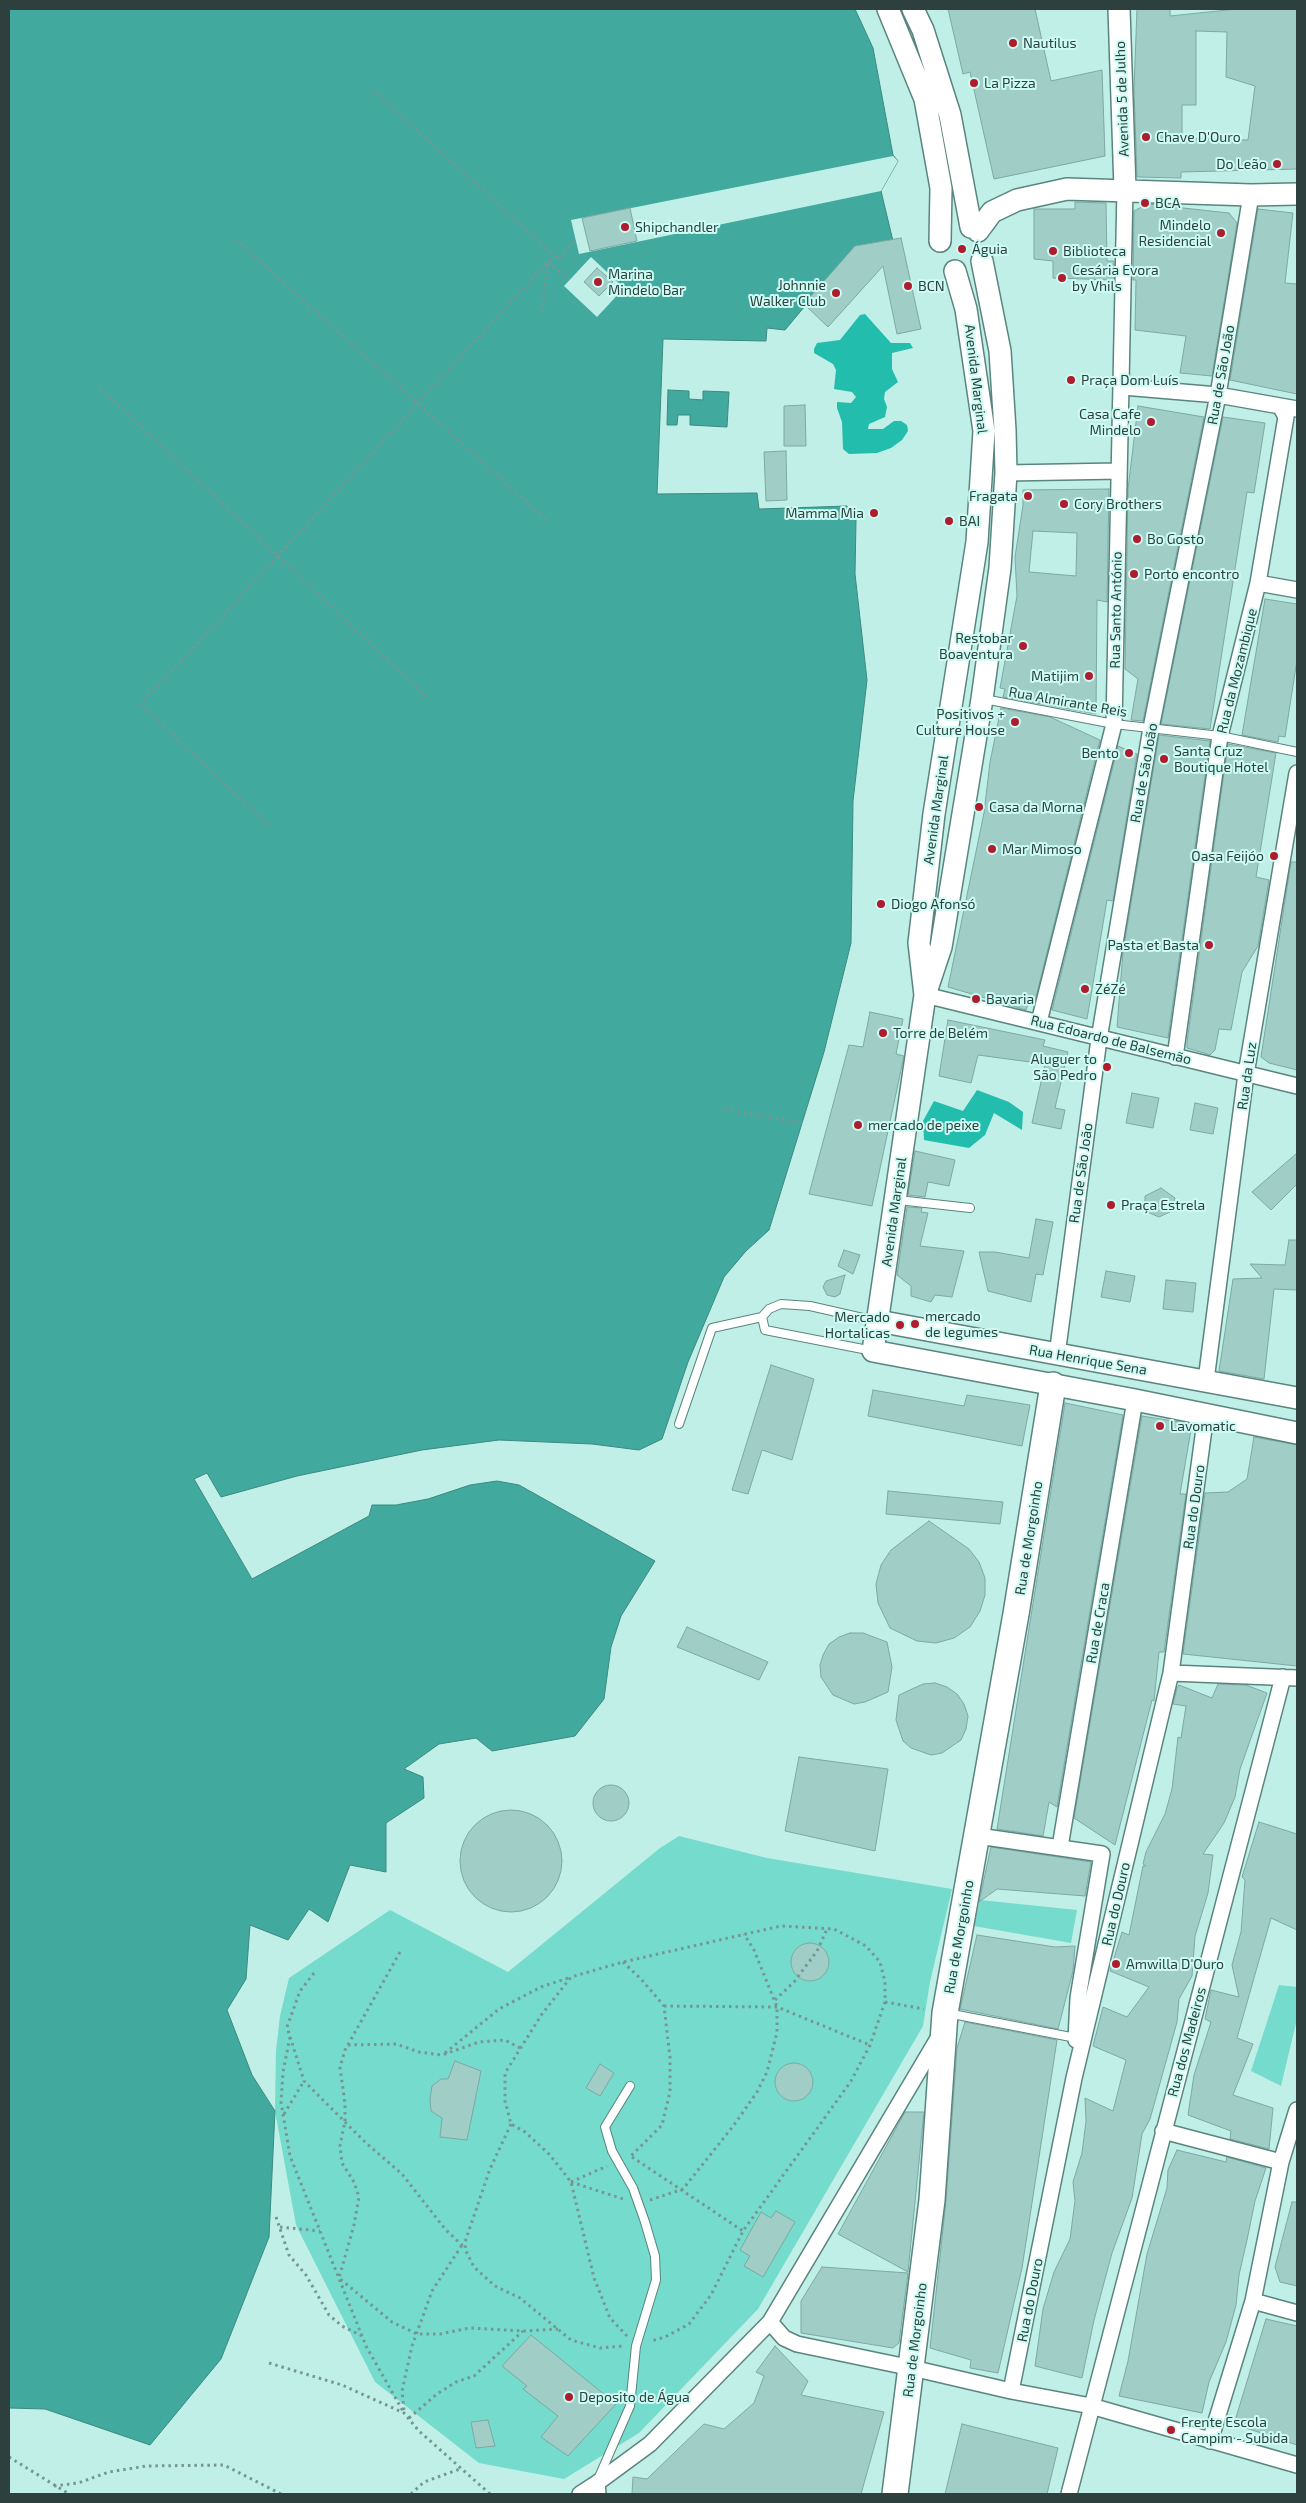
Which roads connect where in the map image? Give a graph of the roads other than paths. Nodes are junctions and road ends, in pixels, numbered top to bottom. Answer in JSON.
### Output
{"nodes":[{"id":1,"x":888,"y":9,"type":"edge"},
{"id":2,"x":913,"y":9,"type":"edge"},
{"id":3,"x":1120,"y":9,"type":"edge"},
{"id":4,"x":1125,"y":189,"type":"junction"},
{"id":5,"x":1297,"y":194,"type":"edge"},
{"id":6,"x":1251,"y":195,"type":"junction"},
{"id":7,"x":975,"y":229,"type":"junction"},
{"id":8,"x":940,"y":241,"type":"junction"},
{"id":9,"x":982,"y":261,"type":"junction"},
{"id":10,"x":955,"y":271,"type":"junction"},
{"id":11,"x":1123,"y":387,"type":"junction"},
{"id":12,"x":1218,"y":395,"type":"junction"},
{"id":13,"x":1280,"y":406,"type":"junction"},
{"id":14,"x":1297,"y":409,"type":"edge"},
{"id":15,"x":1119,"y":472,"type":"junction"},
{"id":16,"x":1006,"y":474,"type":"junction"},
{"id":17,"x":1258,"y":583,"type":"junction"},
{"id":18,"x":1297,"y":590,"type":"edge"},
{"id":19,"x":982,"y":698,"type":"junction"},
{"id":20,"x":1114,"y":724,"type":"junction"},
{"id":21,"x":1151,"y":728,"type":"junction"},
{"id":22,"x":1220,"y":736,"type":"junction"},
{"id":23,"x":1297,"y":752,"type":"edge"},
{"id":24,"x":1297,"y":773,"type":"edge"},
{"id":25,"x":925,"y":996,"type":"junction"},
{"id":26,"x":1039,"y":1022,"type":"junction"},
{"id":27,"x":1099,"y":1039,"type":"junction"},
{"id":28,"x":1176,"y":1057,"type":"junction"},
{"id":29,"x":1246,"y":1074,"type":"junction"},
{"id":30,"x":1297,"y":1086,"type":"edge"},
{"id":31,"x":896,"y":1200,"type":"junction"},
{"id":32,"x":970,"y":1208,"type":"dead end"},
{"id":33,"x":762,"y":1317,"type":"junction"},
{"id":34,"x":878,"y":1321,"type":"junction"},
{"id":35,"x":873,"y":1351,"type":"junction"},
{"id":36,"x":1057,"y":1355,"type":"junction"},
{"id":37,"x":1206,"y":1380,"type":"junction"},
{"id":38,"x":1053,"y":1385,"type":"junction"},
{"id":39,"x":1297,"y":1398,"type":"edge"},
{"id":40,"x":1135,"y":1400,"type":"junction"},
{"id":41,"x":1206,"y":1414,"type":"junction"},
{"id":42,"x":1297,"y":1416,"type":"edge"},
{"id":43,"x":679,"y":1424,"type":"dead end"},
{"id":44,"x":1297,"y":1429,"type":"edge"},
{"id":45,"x":1297,"y":1433,"type":"edge"},
{"id":46,"x":1171,"y":1673,"type":"junction"},
{"id":47,"x":1290,"y":1678,"type":"edge"},
{"id":48,"x":978,"y":1836,"type":"junction"},
{"id":49,"x":1060,"y":1847,"type":"junction"},
{"id":50,"x":944,"y":2021,"type":"junction"},
{"id":51,"x":1076,"y":2038,"type":"junction"},
{"id":52,"x":1074,"y":2078,"type":"junction"},
{"id":53,"x":630,"y":2086,"type":"dead end"},
{"id":54,"x":1297,"y":2110,"type":"edge"},
{"id":55,"x":1163,"y":2131,"type":"junction"},
{"id":56,"x":1281,"y":2162,"type":"junction"},
{"id":57,"x":1253,"y":2301,"type":"junction"},
{"id":58,"x":1297,"y":2313,"type":"edge"},
{"id":59,"x":770,"y":2322,"type":"junction"},
{"id":60,"x":912,"y":2368,"type":"junction"},
{"id":61,"x":1011,"y":2392,"type":"junction"},
{"id":62,"x":1091,"y":2406,"type":"junction"},
{"id":63,"x":1210,"y":2441,"type":"junction"},
{"id":64,"x":1297,"y":2465,"type":"edge"},
{"id":65,"x":597,"y":2489,"type":"edge"},
{"id":66,"x":580,"y":2494,"type":"edge"},
{"id":67,"x":895,"y":2494,"type":"edge"},
{"id":68,"x":1069,"y":2494,"type":"edge"}],
"edges":[{"from":1,"to":8,"type":"main road"},
{"from":2,"to":7,"type":"main road"},
{"from":3,"to":4,"type":"main road","name":"Avenida 5 de Julho"},
{"from":4,"to":6,"type":"main road"},
{"from":4,"to":7,"type":"main road"},
{"from":4,"to":11,"type":"street","name":"Rua Santo António"},
{"from":5,"to":6,"type":"main road"},
{"from":6,"to":12,"type":"street","name":"Rua de São João"},
{"from":7,"to":8,"type":"main road"},
{"from":7,"to":9,"type":"main road"},
{"from":8,"to":10,"type":"main road"},
{"from":9,"to":10,"type":"main road"},
{"from":9,"to":16,"type":"main road","name":"Avenida Marginal"},
{"from":10,"to":25,"type":"main road","name":"Avenida Marginal"},
{"from":11,"to":12,"type":"street"},
{"from":11,"to":15,"type":"street","name":"Rua Santo António"},
{"from":12,"to":13,"type":"street"},
{"from":12,"to":21,"type":"street","name":"Rua de São João"},
{"from":13,"to":14,"type":"street"},
{"from":13,"to":17,"type":"street","name":"Rua da Mozambique"},
{"from":15,"to":16,"type":"street"},
{"from":15,"to":20,"type":"street","name":"Rua Santo António"},
{"from":16,"to":19,"type":"main road","name":"Avenida Marginal"},
{"from":17,"to":18,"type":"street"},
{"from":17,"to":22,"type":"street","name":"Rua da Mozambique"},
{"from":19,"to":20,"type":"lane","name":"Rua Almirante Reis"},
{"from":19,"to":25,"type":"main road","name":"Avenida Marginal"},
{"from":20,"to":21,"type":"lane","name":"Rua Almirante Reis"},
{"from":20,"to":26,"type":"street","name":"Rua Santo António"},
{"from":21,"to":22,"type":"lane","name":"Rua Almirante Reis"},
{"from":21,"to":27,"type":"street","name":"Rua de São João"},
{"from":22,"to":23,"type":"lane","name":"Rua Almirante Reis"},
{"from":22,"to":28,"type":"street","name":"Rua da Mozambique"},
{"from":24,"to":29,"type":"street","name":"Rua da Luz"},
{"from":25,"to":26,"type":"street","name":"Rua Edoardo de Balsemão"},
{"from":25,"to":31,"type":"main road","name":"Avenida Marginal"},
{"from":26,"to":27,"type":"street","name":"Rua Edoardo de Balsemão"},
{"from":27,"to":28,"type":"street","name":"Rua Edoardo de Balsemão"},
{"from":27,"to":36,"type":"street","name":"Rua de São João"},
{"from":28,"to":29,"type":"street","name":"Rua Edoardo de Balsemão"},
{"from":29,"to":30,"type":"street","name":"Rua Edoardo de Balsemão"},
{"from":29,"to":37,"type":"street","name":"Rua da Luz"},
{"from":31,"to":32,"type":"lane"},
{"from":31,"to":34,"type":"main road","name":"Avenida Marginal"},
{"from":33,"to":34,"type":"lane"},
{"from":33,"to":35,"type":"lane"},
{"from":33,"to":43,"type":"lane"},
{"from":34,"to":35,"type":"main road","name":"Avenida Marginal"},
{"from":34,"to":36,"type":"main road","name":"Rua Henrique Sena"},
{"from":35,"to":38,"type":"main road"},
{"from":36,"to":37,"type":"main road","name":"Rua Henrique Sena"},
{"from":37,"to":39,"type":"main road","name":"Rua Henrique Sena"},
{"from":38,"to":40,"type":"main road"},
{"from":38,"to":48,"type":"main road","name":"Rua de Morgoinho"},
{"from":40,"to":41,"type":"main road"},
{"from":40,"to":49,"type":"street","name":"Rua de Craca"},
{"from":41,"to":45,"type":"main road"},
{"from":41,"to":46,"type":"street","name":"Rua do Douro"},
{"from":42,"to":44,"type":"main road"},
{"from":46,"to":47,"type":"street"},
{"from":46,"to":52,"type":"street","name":"Rua do Douro"},
{"from":47,"to":55,"type":"street","name":"Rua dos Madeiros"},
{"from":48,"to":49,"type":"street"},
{"from":48,"to":50,"type":"main road","name":"Rua de Morgoinho"},
{"from":49,"to":51,"type":"street"},
{"from":50,"to":51,"type":"lane"},
{"from":50,"to":59,"type":"street"},
{"from":50,"to":60,"type":"main road","name":"Rua de Morgoinho"},
{"from":51,"to":52,"type":"street"},
{"from":52,"to":61,"type":"street","name":"Rua do Douro"},
{"from":53,"to":65,"type":"lane"},
{"from":54,"to":56,"type":"street"},
{"from":55,"to":56,"type":"street"},
{"from":55,"to":62,"type":"street","name":"Rua dos Madeiros"},
{"from":56,"to":57,"type":"street"},
{"from":57,"to":58,"type":"street"},
{"from":57,"to":63,"type":"street"},
{"from":59,"to":60,"type":"street"},
{"from":59,"to":65,"type":"street"},
{"from":60,"to":61,"type":"street"},
{"from":60,"to":67,"type":"main road","name":"Rua de Morgoinho"},
{"from":61,"to":62,"type":"street"},
{"from":62,"to":63,"type":"street"},
{"from":62,"to":68,"type":"street","name":"Rua dos Madeiros"},
{"from":63,"to":64,"type":"street"},
{"from":65,"to":66,"type":"street"}]}
